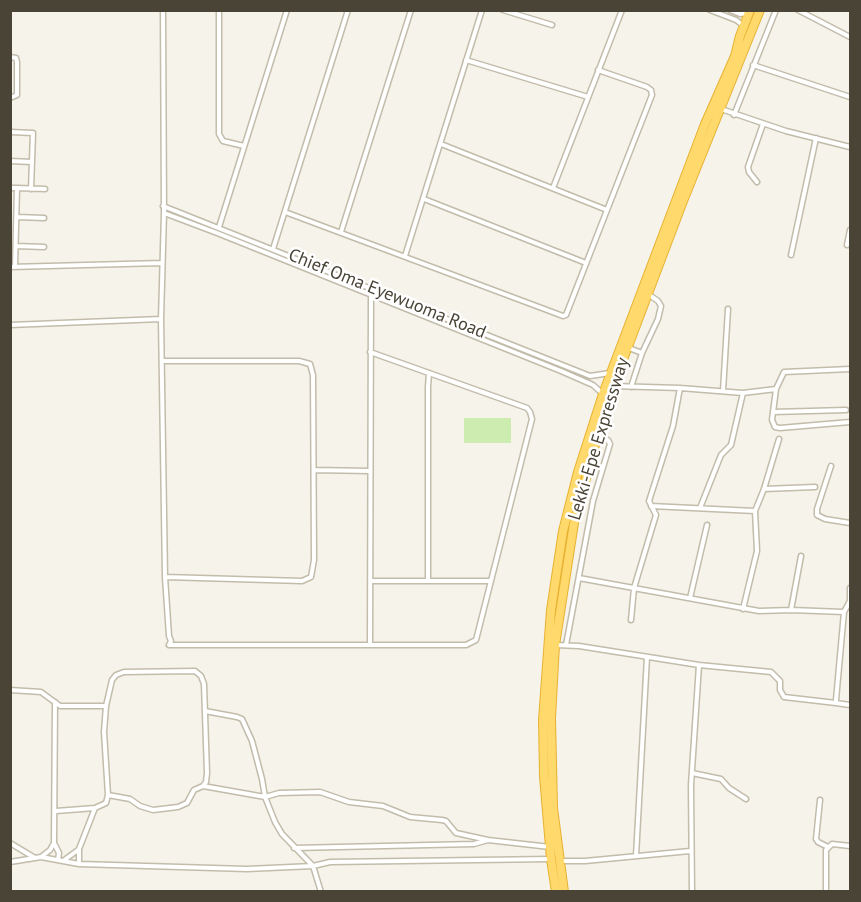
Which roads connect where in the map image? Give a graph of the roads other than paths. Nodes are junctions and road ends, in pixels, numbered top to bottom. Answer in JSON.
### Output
{"nodes":[{"id":1,"x":163,"y":10,"type":"edge"},
{"id":2,"x":219,"y":10,"type":"edge"},
{"id":3,"x":287,"y":10,"type":"edge"},
{"id":4,"x":348,"y":10,"type":"edge"},
{"id":5,"x":411,"y":10,"type":"edge"},
{"id":6,"x":482,"y":10,"type":"edge"},
{"id":7,"x":503,"y":10,"type":"edge"},
{"id":8,"x":622,"y":10,"type":"edge"},
{"id":9,"x":710,"y":10,"type":"edge"},
{"id":10,"x":730,"y":10,"type":"edge"},
{"id":11,"x":760,"y":10,"type":"edge"},
{"id":12,"x":776,"y":10,"type":"edge"},
{"id":13,"x":798,"y":10,"type":"edge"},
{"id":14,"x":750,"y":12,"type":"edge"},
{"id":15,"x":552,"y":25,"type":"dead end"},
{"id":16,"x":744,"y":27,"type":"junction"},
{"id":17,"x":850,"y":37,"type":"edge"},
{"id":18,"x":10,"y":57,"type":"edge"},
{"id":19,"x":466,"y":60,"type":"junction"},
{"id":20,"x":753,"y":65,"type":"junction"},
{"id":21,"x":598,"y":70,"type":"junction"},
{"id":22,"x":588,"y":97,"type":"junction"},
{"id":23,"x":850,"y":97,"type":"edge"},
{"id":24,"x":10,"y":98,"type":"edge"},
{"id":25,"x":720,"y":109,"type":"junction"},
{"id":26,"x":734,"y":115,"type":"junction"},
{"id":27,"x":763,"y":124,"type":"junction"},
{"id":28,"x":10,"y":132,"type":"edge"},
{"id":29,"x":816,"y":138,"type":"junction"},
{"id":30,"x":440,"y":144,"type":"junction"},
{"id":31,"x":244,"y":146,"type":"junction"},
{"id":32,"x":850,"y":147,"type":"edge"},
{"id":33,"x":10,"y":161,"type":"edge"},
{"id":34,"x":32,"y":162,"type":"junction"},
{"id":35,"x":757,"y":182,"type":"dead end"},
{"id":36,"x":10,"y":188,"type":"edge"},
{"id":37,"x":17,"y":188,"type":"junction"},
{"id":38,"x":553,"y":188,"type":"junction"},
{"id":39,"x":32,"y":189,"type":"junction"},
{"id":40,"x":45,"y":189,"type":"dead end"},
{"id":41,"x":424,"y":199,"type":"junction"},
{"id":42,"x":163,"y":206,"type":"junction"},
{"id":43,"x":607,"y":210,"type":"junction"},
{"id":44,"x":285,"y":212,"type":"junction"},
{"id":45,"x":676,"y":212,"type":"junction"},
{"id":46,"x":164,"y":213,"type":"junction"},
{"id":47,"x":17,"y":217,"type":"junction"},
{"id":48,"x":44,"y":218,"type":"dead end"},
{"id":49,"x":219,"y":227,"type":"junction"},
{"id":50,"x":850,"y":230,"type":"edge"},
{"id":51,"x":217,"y":232,"type":"junction"},
{"id":52,"x":341,"y":232,"type":"junction"},
{"id":53,"x":847,"y":245,"type":"dead end"},
{"id":54,"x":16,"y":246,"type":"junction"},
{"id":55,"x":44,"y":247,"type":"dead end"},
{"id":56,"x":273,"y":249,"type":"junction"},
{"id":57,"x":791,"y":255,"type":"dead end"},
{"id":58,"x":405,"y":256,"type":"junction"},
{"id":59,"x":13,"y":257,"type":"edge"},
{"id":60,"x":586,"y":263,"type":"junction"},
{"id":61,"x":162,"y":264,"type":"junction"},
{"id":62,"x":13,"y":267,"type":"edge"},
{"id":63,"x":372,"y":292,"type":"junction"},
{"id":64,"x":648,"y":294,"type":"junction"},
{"id":65,"x":728,"y":309,"type":"dead end"},
{"id":66,"x":161,"y":319,"type":"junction"},
{"id":67,"x":10,"y":325,"type":"edge"},
{"id":68,"x":627,"y":348,"type":"junction"},
{"id":69,"x":370,"y":352,"type":"junction"},
{"id":70,"x":642,"y":353,"type":"junction"},
{"id":71,"x":163,"y":361,"type":"junction"},
{"id":72,"x":850,"y":369,"type":"edge"},
{"id":73,"x":429,"y":373,"type":"junction"},
{"id":74,"x":610,"y":373,"type":"junction"},
{"id":75,"x":613,"y":386,"type":"junction"},
{"id":76,"x":631,"y":387,"type":"junction"},
{"id":77,"x":680,"y":388,"type":"junction"},
{"id":78,"x":776,"y":389,"type":"junction"},
{"id":79,"x":723,"y":391,"type":"junction"},
{"id":80,"x":743,"y":393,"type":"junction"},
{"id":81,"x":603,"y":394,"type":"junction"},
{"id":82,"x":846,"y":410,"type":"dead end"},
{"id":83,"x":773,"y":412,"type":"junction"},
{"id":84,"x":850,"y":422,"type":"edge"},
{"id":85,"x":597,"y":437,"type":"junction"},
{"id":86,"x":779,"y":439,"type":"dead end"},
{"id":87,"x":831,"y":466,"type":"dead end"},
{"id":88,"x":314,"y":470,"type":"junction"},
{"id":89,"x":370,"y":471,"type":"junction"},
{"id":90,"x":815,"y":487,"type":"dead end"},
{"id":91,"x":764,"y":489,"type":"junction"},
{"id":92,"x":650,"y":506,"type":"junction"},
{"id":93,"x":700,"y":508,"type":"junction"},
{"id":94,"x":755,"y":511,"type":"junction"},
{"id":95,"x":850,"y":523,"type":"edge"},
{"id":96,"x":707,"y":525,"type":"dead end"},
{"id":97,"x":801,"y":556,"type":"dead end"},
{"id":98,"x":165,"y":577,"type":"junction"},
{"id":99,"x":579,"y":578,"type":"junction"},
{"id":100,"x":371,"y":581,"type":"junction"},
{"id":101,"x":428,"y":581,"type":"junction"},
{"id":102,"x":491,"y":581,"type":"junction"},
{"id":103,"x":634,"y":588,"type":"junction"},
{"id":104,"x":850,"y":588,"type":"edge"},
{"id":105,"x":690,"y":598,"type":"junction"},
{"id":106,"x":743,"y":609,"type":"junction"},
{"id":107,"x":791,"y":610,"type":"junction"},
{"id":108,"x":844,"y":612,"type":"junction"},
{"id":109,"x":559,"y":620,"type":"junction"},
{"id":110,"x":631,"y":620,"type":"dead end"},
{"id":111,"x":570,"y":622,"type":"junction"},
{"id":112,"x":370,"y":645,"type":"junction"},
{"id":113,"x":555,"y":645,"type":"junction"},
{"id":114,"x":566,"y":645,"type":"junction"},
{"id":115,"x":647,"y":657,"type":"junction"},
{"id":116,"x":699,"y":665,"type":"junction"},
{"id":117,"x":10,"y":690,"type":"edge"},
{"id":118,"x":55,"y":702,"type":"junction"},
{"id":119,"x":836,"y":703,"type":"junction"},
{"id":120,"x":850,"y":705,"type":"edge"},
{"id":121,"x":106,"y":706,"type":"junction"},
{"id":122,"x":205,"y":711,"type":"junction"},
{"id":123,"x":692,"y":773,"type":"junction"},
{"id":124,"x":204,"y":786,"type":"junction"},
{"id":125,"x":108,"y":795,"type":"junction"},
{"id":126,"x":265,"y":797,"type":"junction"},
{"id":127,"x":746,"y":799,"type":"dead end"},
{"id":128,"x":820,"y":801,"type":"dead end"},
{"id":129,"x":95,"y":808,"type":"junction"},
{"id":130,"x":56,"y":811,"type":"junction"},
{"id":131,"x":488,"y":840,"type":"junction"},
{"id":132,"x":10,"y":843,"type":"edge"},
{"id":133,"x":54,"y":843,"type":"junction"},
{"id":134,"x":850,"y":846,"type":"edge"},
{"id":135,"x":550,"y":847,"type":"junction"},
{"id":136,"x":828,"y":847,"type":"junction"},
{"id":137,"x":294,"y":848,"type":"junction"},
{"id":138,"x":79,"y":849,"type":"junction"},
{"id":139,"x":690,"y":851,"type":"junction"},
{"id":140,"x":636,"y":856,"type":"junction"},
{"id":141,"x":41,"y":857,"type":"junction"},
{"id":142,"x":35,"y":858,"type":"junction"},
{"id":143,"x":555,"y":860,"type":"junction"},
{"id":144,"x":61,"y":861,"type":"junction"},
{"id":145,"x":10,"y":862,"type":"edge"},
{"id":146,"x":79,"y":864,"type":"junction"},
{"id":147,"x":313,"y":866,"type":"junction"},
{"id":148,"x":321,"y":891,"type":"edge"},
{"id":149,"x":556,"y":891,"type":"edge"},
{"id":150,"x":564,"y":891,"type":"edge"},
{"id":151,"x":692,"y":891,"type":"edge"},
{"id":152,"x":826,"y":891,"type":"edge"}],
"edges":[{"from":1,"to":42,"type":"street"},
{"from":2,"to":31,"type":"street"},
{"from":3,"to":31,"type":"street"},
{"from":4,"to":44,"type":"street"},
{"from":5,"to":52,"type":"street"},
{"from":6,"to":19,"type":"street"},
{"from":7,"to":15,"type":"street"},
{"from":8,"to":21,"type":"street"},
{"from":9,"to":16,"type":"street"},
{"from":10,"to":14,"type":"street"},
{"from":11,"to":25,"type":"highway","name":"Lekki-Epe Expressway"},
{"from":12,"to":20,"type":"street"},
{"from":13,"to":17,"type":"street"},
{"from":14,"to":16,"type":"highway","name":"Lekki-Epe Expressway"},
{"from":16,"to":45,"type":"highway","name":"Lekki-Epe Expressway"},
{"from":18,"to":24,"type":"street"},
{"from":19,"to":22,"type":"street"},
{"from":19,"to":30,"type":"street"},
{"from":20,"to":23,"type":"street"},
{"from":20,"to":26,"type":"street"},
{"from":21,"to":22,"type":"street"},
{"from":21,"to":43,"type":"street"},
{"from":22,"to":38,"type":"street"},
{"from":25,"to":26,"type":"street"},
{"from":25,"to":45,"type":"highway","name":"Lekki-Epe Expressway"},
{"from":26,"to":27,"type":"street"},
{"from":27,"to":29,"type":"street"},
{"from":27,"to":35,"type":"street"},
{"from":28,"to":34,"type":"street"},
{"from":29,"to":32,"type":"street"},
{"from":29,"to":57,"type":"street"},
{"from":30,"to":38,"type":"street"},
{"from":30,"to":41,"type":"street"},
{"from":31,"to":49,"type":"street"},
{"from":33,"to":34,"type":"street"},
{"from":34,"to":39,"type":"street"},
{"from":36,"to":37,"type":"street"},
{"from":37,"to":39,"type":"street"},
{"from":37,"to":47,"type":"street"},
{"from":38,"to":43,"type":"street"},
{"from":39,"to":40,"type":"street"},
{"from":41,"to":58,"type":"street"},
{"from":41,"to":60,"type":"street"},
{"from":42,"to":46,"type":"street"},
{"from":42,"to":49,"type":"street","name":"Chief Oma Eyewuoma Road"},
{"from":43,"to":60,"type":"street"},
{"from":44,"to":52,"type":"street"},
{"from":44,"to":56,"type":"street"},
{"from":45,"to":64,"type":"highway","name":"Lekki-Epe Expressway"},
{"from":45,"to":74,"type":"highway","name":"Lekki-Epe Expressway"},
{"from":46,"to":51,"type":"street","name":"Chief Oma Eyewuoma Road"},
{"from":46,"to":61,"type":"street"},
{"from":47,"to":48,"type":"street"},
{"from":47,"to":54,"type":"street"},
{"from":49,"to":51,"type":"street"},
{"from":49,"to":56,"type":"street","name":"Chief Oma Eyewuoma Road"},
{"from":50,"to":53,"type":"street"},
{"from":51,"to":63,"type":"street","name":"Chief Oma Eyewuoma Road"},
{"from":52,"to":58,"type":"street"},
{"from":54,"to":55,"type":"street"},
{"from":54,"to":59,"type":"street"},
{"from":56,"to":63,"type":"street","name":"Chief Oma Eyewuoma Road"},
{"from":58,"to":60,"type":"street"},
{"from":59,"to":62,"type":"street"},
{"from":61,"to":62,"type":"street"},
{"from":61,"to":66,"type":"street"},
{"from":63,"to":69,"type":"street"},
{"from":63,"to":74,"type":"street","name":"Chief Oma Eyewuoma Road"},
{"from":63,"to":81,"type":"street","name":"Chief Oma Eyewuoma Road"},
{"from":64,"to":68,"type":"highway","name":"Lekki-Epe Expressway"},
{"from":64,"to":70,"type":"street"},
{"from":65,"to":79,"type":"street"},
{"from":66,"to":67,"type":"street"},
{"from":66,"to":71,"type":"street"},
{"from":68,"to":70,"type":"street"},
{"from":68,"to":75,"type":"highway","name":"Lekki-Epe Expressway"},
{"from":69,"to":73,"type":"street"},
{"from":69,"to":89,"type":"street"},
{"from":70,"to":76,"type":"street"},
{"from":71,"to":88,"type":"street"},
{"from":71,"to":98,"type":"street"},
{"from":72,"to":78,"type":"street"},
{"from":73,"to":101,"type":"street"},
{"from":73,"to":102,"type":"street"},
{"from":74,"to":81,"type":"highway","name":"Lekki-Epe Expressway"},
{"from":75,"to":76,"type":"street"},
{"from":75,"to":85,"type":"highway","name":"Lekki-Epe Expressway"},
{"from":76,"to":77,"type":"street"},
{"from":77,"to":79,"type":"street"},
{"from":77,"to":92,"type":"street"},
{"from":78,"to":80,"type":"street"},
{"from":78,"to":83,"type":"street"},
{"from":79,"to":80,"type":"street"},
{"from":80,"to":93,"type":"street"},
{"from":81,"to":135,"type":"highway","name":"Lekki-Epe Expressway"},
{"from":82,"to":83,"type":"street"},
{"from":83,"to":84,"type":"street"},
{"from":85,"to":99,"type":"street"},
{"from":85,"to":109,"type":"highway","name":"Lekki-Epe Expressway"},
{"from":86,"to":91,"type":"street"},
{"from":87,"to":95,"type":"street"},
{"from":88,"to":89,"type":"street"},
{"from":88,"to":98,"type":"street"},
{"from":89,"to":100,"type":"street"},
{"from":90,"to":91,"type":"street"},
{"from":91,"to":94,"type":"street"},
{"from":92,"to":93,"type":"street"},
{"from":92,"to":103,"type":"street"},
{"from":93,"to":94,"type":"street"},
{"from":94,"to":106,"type":"street"},
{"from":96,"to":105,"type":"street"},
{"from":97,"to":107,"type":"street"},
{"from":98,"to":112,"type":"street"},
{"from":99,"to":103,"type":"street"},
{"from":99,"to":111,"type":"street"},
{"from":100,"to":101,"type":"street"},
{"from":100,"to":112,"type":"street"},
{"from":101,"to":102,"type":"street"},
{"from":102,"to":112,"type":"street"},
{"from":103,"to":105,"type":"street"},
{"from":103,"to":110,"type":"street"},
{"from":104,"to":108,"type":"street"},
{"from":105,"to":106,"type":"street"},
{"from":106,"to":107,"type":"street"},
{"from":107,"to":108,"type":"street"},
{"from":108,"to":119,"type":"street"},
{"from":109,"to":111,"type":"street"},
{"from":109,"to":113,"type":"highway","name":"Lekki-Epe Expressway"},
{"from":111,"to":114,"type":"street"},
{"from":113,"to":114,"type":"street"},
{"from":113,"to":143,"type":"highway","name":"Lekki-Epe Expressway"},
{"from":114,"to":115,"type":"street"},
{"from":115,"to":116,"type":"street"},
{"from":115,"to":140,"type":"street"},
{"from":116,"to":119,"type":"street"},
{"from":116,"to":123,"type":"street"},
{"from":117,"to":118,"type":"street"},
{"from":118,"to":121,"type":"street"},
{"from":118,"to":130,"type":"street"},
{"from":119,"to":120,"type":"street"},
{"from":121,"to":122,"type":"street"},
{"from":121,"to":125,"type":"street"},
{"from":122,"to":124,"type":"street"},
{"from":122,"to":126,"type":"street"},
{"from":123,"to":127,"type":"street"},
{"from":123,"to":139,"type":"street"},
{"from":124,"to":125,"type":"street"},
{"from":124,"to":126,"type":"street"},
{"from":125,"to":129,"type":"street"},
{"from":126,"to":131,"type":"street"},
{"from":126,"to":137,"type":"street"},
{"from":128,"to":136,"type":"street"},
{"from":129,"to":130,"type":"street"},
{"from":129,"to":138,"type":"street"},
{"from":130,"to":133,"type":"street"},
{"from":131,"to":135,"type":"street"},
{"from":131,"to":137,"type":"street"},
{"from":132,"to":142,"type":"street"},
{"from":133,"to":141,"type":"street"},
{"from":133,"to":144,"type":"street"},
{"from":134,"to":136,"type":"street"},
{"from":135,"to":143,"type":"highway","name":"Lekki-Epe Expressway"},
{"from":136,"to":152,"type":"street"},
{"from":137,"to":147,"type":"street"},
{"from":138,"to":144,"type":"street"},
{"from":138,"to":146,"type":"street"},
{"from":139,"to":140,"type":"street"},
{"from":139,"to":151,"type":"street"},
{"from":140,"to":143,"type":"street"},
{"from":141,"to":142,"type":"street"},
{"from":141,"to":144,"type":"street"},
{"from":142,"to":145,"type":"street"},
{"from":143,"to":147,"type":"street"},
{"from":143,"to":149,"type":"highway","name":"Lekki-Epe Expressway"},
{"from":143,"to":150,"type":"highway","name":"Lekki-Epe Expressway"},
{"from":144,"to":146,"type":"street"},
{"from":146,"to":147,"type":"street"},
{"from":147,"to":148,"type":"street"}]}
